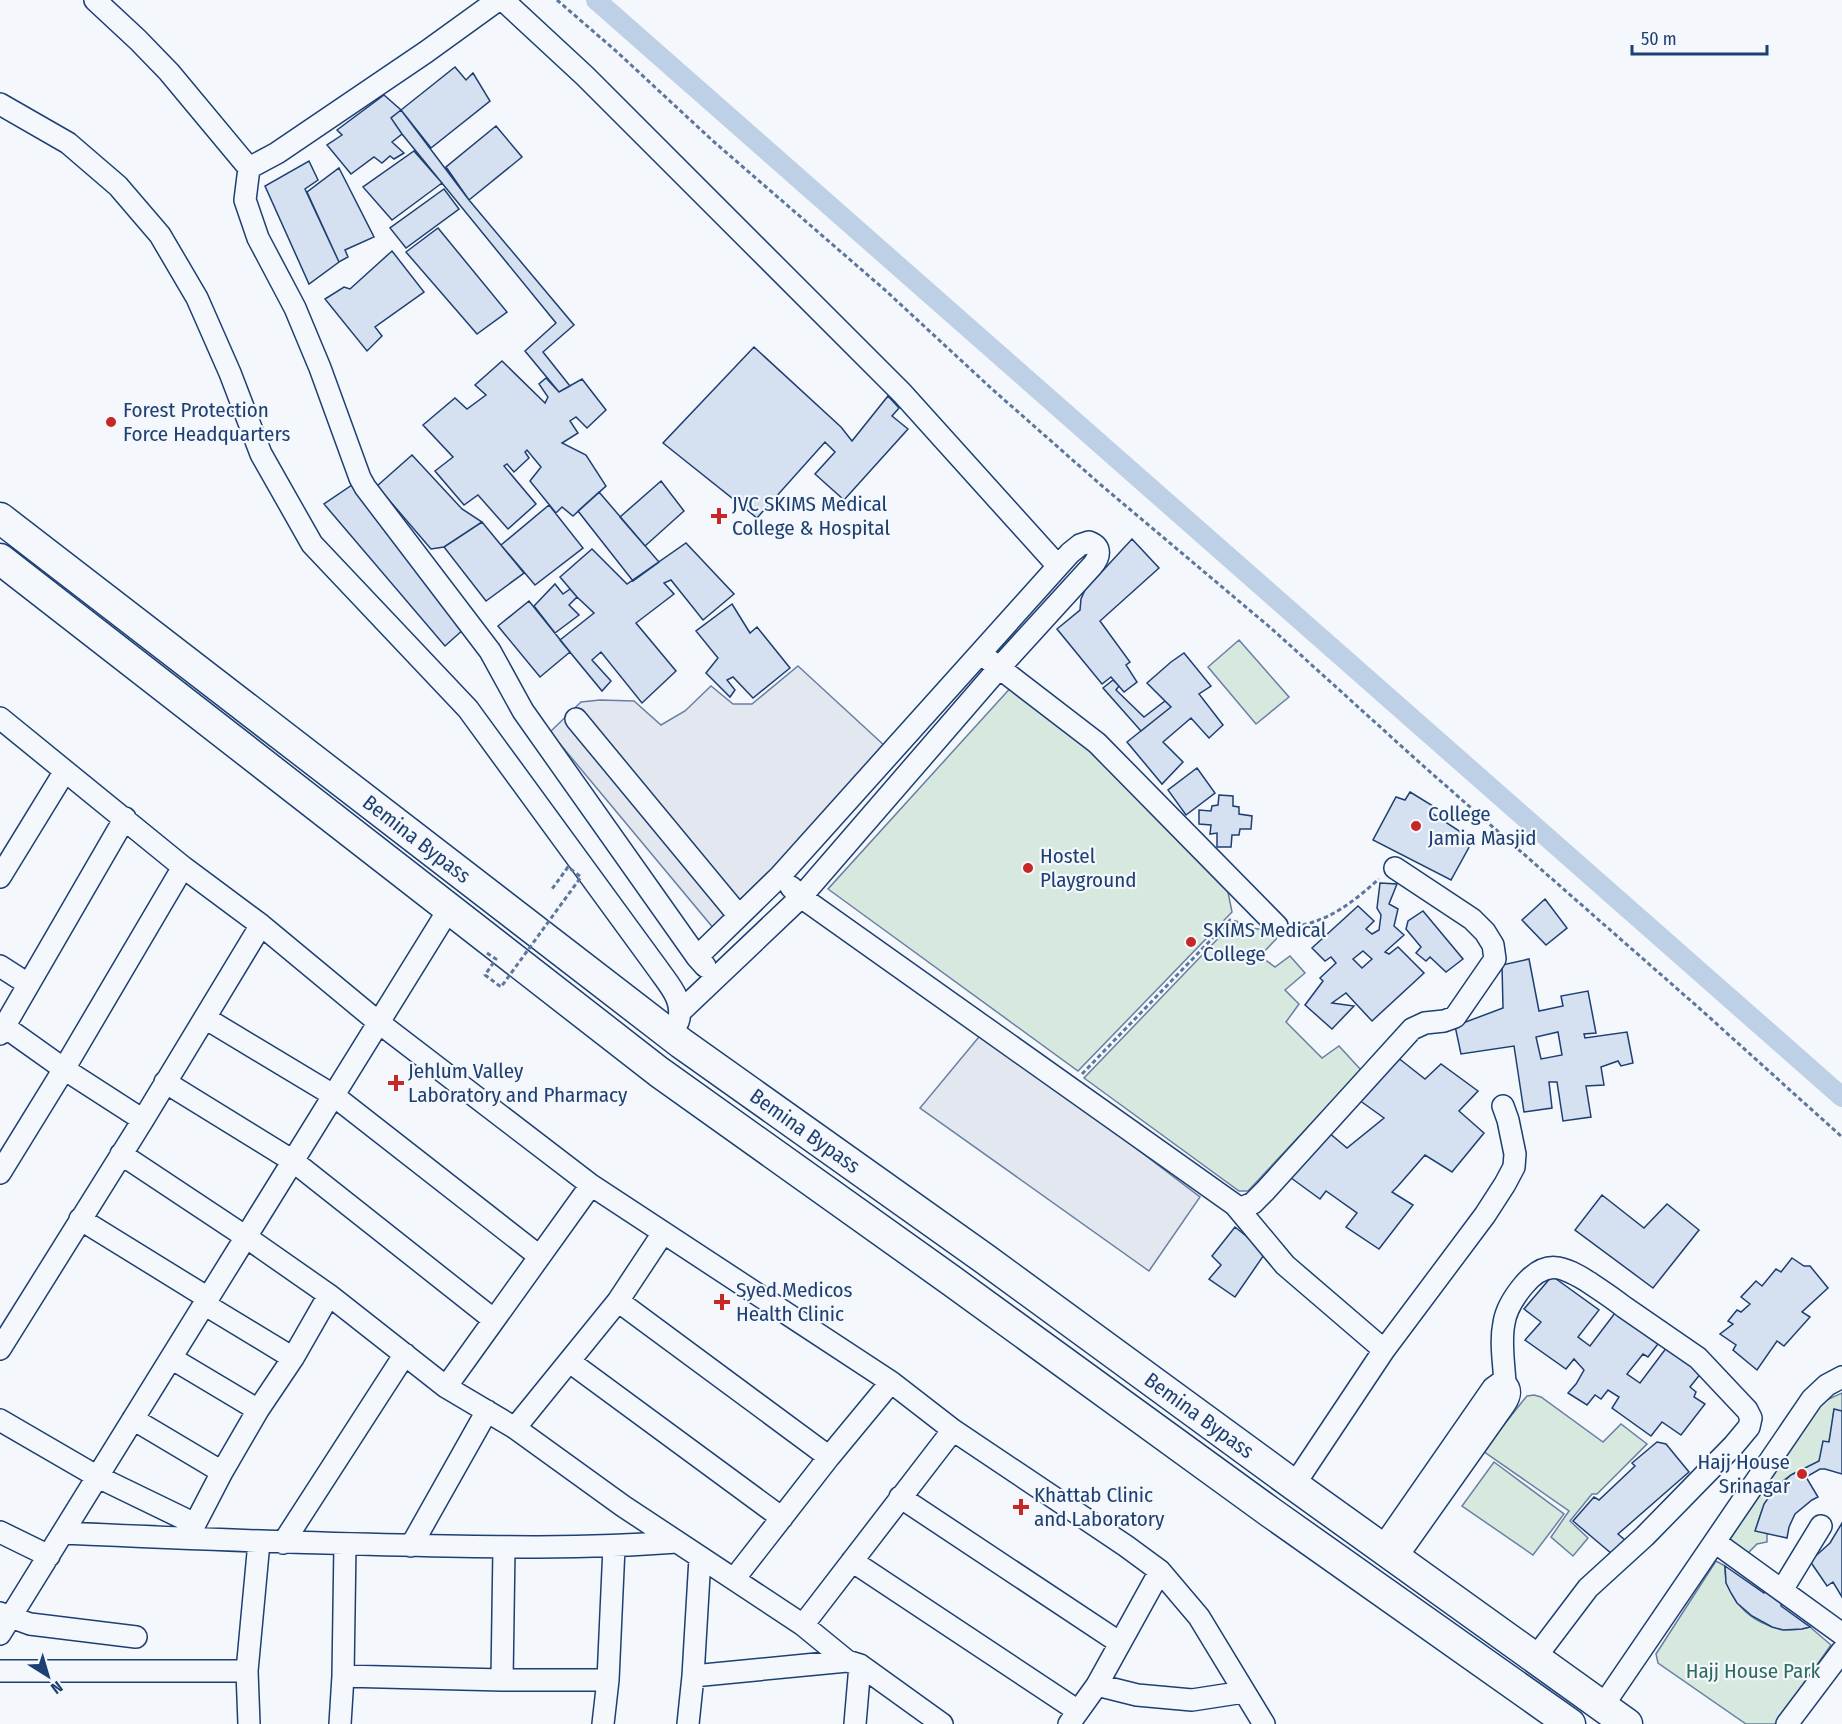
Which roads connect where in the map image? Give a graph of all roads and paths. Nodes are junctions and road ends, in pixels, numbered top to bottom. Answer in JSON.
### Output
{"nodes":[{"id":1,"x":95,"y":0,"type":"edge"},
{"id":2,"x":498,"y":0,"type":"edge"},
{"id":3,"x":502,"y":0,"type":"edge"},
{"id":4,"x":557,"y":0,"type":"edge"},
{"id":5,"x":0,"y":104,"type":"edge"},
{"id":6,"x":249,"y":168,"type":"junction"},
{"id":7,"x":0,"y":518,"type":"edge"},
{"id":8,"x":0,"y":559,"type":"edge"},
{"id":9,"x":1058,"y":566,"type":"junction"},
{"id":10,"x":980,"y":652,"type":"junction"},
{"id":11,"x":999,"y":668,"type":"junction"},
{"id":12,"x":0,"y":718,"type":"edge"},
{"id":13,"x":576,"y":719,"type":"dead end"},
{"id":14,"x":65,"y":771,"type":"junction"},
{"id":15,"x":125,"y":818,"type":"junction"},
{"id":16,"x":183,"y":867,"type":"junction"},
{"id":17,"x":1395,"y":868,"type":"joint"},
{"id":18,"x":0,"y":876,"type":"edge"},
{"id":19,"x":780,"y":876,"type":"junction"},
{"id":20,"x":552,"y":889,"type":"dead end"},
{"id":21,"x":801,"y":897,"type":"junction"},
{"id":22,"x":449,"y":909,"type":"junction"},
{"id":23,"x":739,"y":916,"type":"junction"},
{"id":24,"x":261,"y":925,"type":"junction"},
{"id":25,"x":1277,"y":926,"type":"junction"},
{"id":26,"x":487,"y":953,"type":"dead end"},
{"id":27,"x":697,"y":957,"type":"junction"},
{"id":28,"x":0,"y":966,"type":"edge"},
{"id":29,"x":716,"y":977,"type":"junction"},
{"id":30,"x":28,"y":984,"type":"junction"},
{"id":31,"x":205,"y":1018,"type":"junction"},
{"id":32,"x":378,"y":1022,"type":"junction"},
{"id":33,"x":677,"y":1024,"type":"junction"},
{"id":34,"x":2,"y":1031,"type":"edge"},
{"id":35,"x":64,"y":1069,"type":"junction"},
{"id":36,"x":165,"y":1082,"type":"junction"},
{"id":37,"x":1070,"y":1088,"type":"junction"},
{"id":38,"x":333,"y":1095,"type":"junction"},
{"id":39,"x":1503,"y":1106,"type":"dead end"},
{"id":40,"x":143,"y":1120,"type":"junction"},
{"id":41,"x":1842,"y":1137,"type":"edge"},
{"id":42,"x":121,"y":1154,"type":"junction"},
{"id":43,"x":293,"y":1161,"type":"junction"},
{"id":44,"x":0,"y":1173,"type":"edge"},
{"id":45,"x":591,"y":1185,"type":"junction"},
{"id":46,"x":1239,"y":1209,"type":"junction"},
{"id":47,"x":80,"y":1219,"type":"junction"},
{"id":48,"x":663,"y":1233,"type":"junction"},
{"id":49,"x":246,"y":1237,"type":"junction"},
{"id":50,"x":539,"y":1256,"type":"junction"},
{"id":51,"x":329,"y":1295,"type":"junction"},
{"id":52,"x":206,"y":1301,"type":"junction"},
{"id":53,"x":618,"y":1301,"type":"junction"},
{"id":54,"x":494,"y":1320,"type":"junction"},
{"id":55,"x":0,"y":1349,"type":"edge"},
{"id":56,"x":1384,"y":1350,"type":"junction"},
{"id":57,"x":405,"y":1354,"type":"junction"},
{"id":58,"x":171,"y":1358,"type":"junction"},
{"id":59,"x":293,"y":1358,"type":"junction"},
{"id":60,"x":570,"y":1362,"type":"junction"},
{"id":61,"x":1841,"y":1376,"type":"edge"},
{"id":62,"x":891,"y":1382,"type":"junction"},
{"id":63,"x":446,"y":1387,"type":"junction"},
{"id":64,"x":258,"y":1410,"type":"junction"},
{"id":65,"x":487,"y":1411,"type":"junction"},
{"id":66,"x":133,"y":1419,"type":"junction"},
{"id":67,"x":0,"y":1420,"type":"edge"},
{"id":68,"x":515,"y":1428,"type":"junction"},
{"id":69,"x":953,"y":1430,"type":"junction"},
{"id":70,"x":829,"y":1457,"type":"junction"},
{"id":71,"x":222,"y":1472,"type":"junction"},
{"id":72,"x":98,"y":1476,"type":"junction"},
{"id":73,"x":1294,"y":1485,"type":"junction"},
{"id":74,"x":900,"y":1497,"type":"junction"},
{"id":75,"x":782,"y":1518,"type":"junction"},
{"id":76,"x":1821,"y":1526,"type":"dead end"},
{"id":77,"x":0,"y":1532,"type":"edge"},
{"id":78,"x":191,"y":1532,"type":"junction"},
{"id":79,"x":63,"y":1533,"type":"junction"},
{"id":80,"x":259,"y":1542,"type":"junction"},
{"id":81,"x":677,"y":1542,"type":"junction"},
{"id":82,"x":1715,"y":1542,"type":"junction"},
{"id":83,"x":283,"y":1543,"type":"junction"},
{"id":84,"x":345,"y":1544,"type":"junction"},
{"id":85,"x":411,"y":1546,"type":"junction"},
{"id":86,"x":614,"y":1547,"type":"junction"},
{"id":87,"x":504,"y":1548,"type":"junction"},
{"id":88,"x":1389,"y":1553,"type":"junction"},
{"id":89,"x":49,"y":1556,"type":"junction"},
{"id":90,"x":700,"y":1558,"type":"junction"},
{"id":91,"x":852,"y":1561,"type":"junction"},
{"id":92,"x":1160,"y":1571,"type":"junction"},
{"id":93,"x":734,"y":1579,"type":"junction"},
{"id":94,"x":1782,"y":1590,"type":"junction"},
{"id":95,"x":4,"y":1621,"type":"edge"},
{"id":96,"x":803,"y":1625,"type":"junction"},
{"id":97,"x":1842,"y":1634,"type":"edge"},
{"id":98,"x":136,"y":1637,"type":"dead end"},
{"id":99,"x":1120,"y":1643,"type":"junction"},
{"id":100,"x":1842,"y":1651,"type":"edge"},
{"id":101,"x":1535,"y":1658,"type":"junction"},
{"id":102,"x":854,"y":1663,"type":"junction"},
{"id":103,"x":0,"y":1671,"type":"edge"},
{"id":104,"x":247,"y":1671,"type":"junction"},
{"id":105,"x":343,"y":1676,"type":"junction"},
{"id":106,"x":693,"y":1676,"type":"junction"},
{"id":107,"x":502,"y":1680,"type":"junction"},
{"id":108,"x":608,"y":1680,"type":"junction"},
{"id":109,"x":1097,"y":1685,"type":"junction"},
{"id":110,"x":1244,"y":1692,"type":"junction"},
{"id":111,"x":1602,"y":1707,"type":"junction"},
{"id":112,"x":1073,"y":1718,"type":"edge"},
{"id":113,"x":249,"y":1724,"type":"edge"},
{"id":114,"x":340,"y":1724,"type":"edge"},
{"id":115,"x":603,"y":1724,"type":"edge"},
{"id":116,"x":688,"y":1724,"type":"edge"},
{"id":117,"x":855,"y":1724,"type":"edge"},
{"id":118,"x":942,"y":1724,"type":"edge"},
{"id":119,"x":1264,"y":1724,"type":"edge"},
{"id":120,"x":1570,"y":1724,"type":"edge"},
{"id":121,"x":1627,"y":1724,"type":"edge"},
{"id":122,"x":1787,"y":1724,"type":"edge"}],
"edges":[{"from":1,"to":6,"type":"street"},
{"from":2,"to":6,"type":"street"},
{"from":3,"to":9,"type":"street"},
{"from":4,"to":41,"type":"path"},
{"from":5,"to":33,"type":"street"},
{"from":6,"to":27,"type":"street"},
{"from":7,"to":33,"type":"highway","name":"Bemina Bypass"},
{"from":8,"to":22,"type":"highway","name":"Bemina Bypass"},
{"from":9,"to":10,"type":"street"},
{"from":9,"to":11,"type":"street"},
{"from":10,"to":11,"type":"street"},
{"from":10,"to":19,"type":"street"},
{"from":11,"to":21,"type":"street"},
{"from":11,"to":25,"type":"street"},
{"from":12,"to":14,"type":"street"},
{"from":13,"to":23,"type":"street"},
{"from":14,"to":15,"type":"street"},
{"from":14,"to":18,"type":"street"},
{"from":15,"to":16,"type":"street"},
{"from":15,"to":30,"type":"street"},
{"from":16,"to":24,"type":"street"},
{"from":16,"to":35,"type":"street"},
{"from":17,"to":25,"type":"path"},
{"from":17,"to":46,"type":"street"},
{"from":19,"to":21,"type":"street"},
{"from":19,"to":23,"type":"street"},
{"from":20,"to":26,"type":"path","bridge":true},
{"from":21,"to":29,"type":"street"},
{"from":21,"to":37,"type":"street"},
{"from":22,"to":32,"type":"street"},
{"from":22,"to":120,"type":"highway","name":"Bemina Bypass"},
{"from":23,"to":27,"type":"street"},
{"from":24,"to":31,"type":"street"},
{"from":24,"to":32,"type":"street"},
{"from":25,"to":37,"type":"path"},
{"from":27,"to":29,"type":"street"},
{"from":28,"to":30,"type":"street"},
{"from":29,"to":33,"type":"street"},
{"from":30,"to":34,"type":"street"},
{"from":31,"to":36,"type":"street"},
{"from":31,"to":38,"type":"street"},
{"from":32,"to":38,"type":"street"},
{"from":32,"to":45,"type":"street"},
{"from":33,"to":73,"type":"highway","name":"Bemina Bypass"},
{"from":34,"to":35,"type":"street"},
{"from":35,"to":40,"type":"street"},
{"from":35,"to":44,"type":"street"},
{"from":36,"to":40,"type":"street"},
{"from":36,"to":43,"type":"street"},
{"from":37,"to":46,"type":"street"},
{"from":38,"to":43,"type":"street"},
{"from":38,"to":50,"type":"street"},
{"from":39,"to":56,"type":"street"},
{"from":40,"to":42,"type":"street"},
{"from":42,"to":47,"type":"street"},
{"from":42,"to":49,"type":"street"},
{"from":43,"to":49,"type":"street"},
{"from":43,"to":54,"type":"street"},
{"from":45,"to":48,"type":"street"},
{"from":45,"to":50,"type":"street"},
{"from":46,"to":56,"type":"street"},
{"from":47,"to":52,"type":"street"},
{"from":47,"to":55,"type":"street"},
{"from":48,"to":53,"type":"street"},
{"from":48,"to":62,"type":"street"},
{"from":49,"to":51,"type":"street"},
{"from":49,"to":52,"type":"street"},
{"from":50,"to":54,"type":"street"},
{"from":51,"to":57,"type":"street"},
{"from":51,"to":59,"type":"street"},
{"from":52,"to":58,"type":"street"},
{"from":52,"to":59,"type":"street"},
{"from":53,"to":60,"type":"street"},
{"from":53,"to":70,"type":"street"},
{"from":54,"to":63,"type":"street"},
{"from":56,"to":73,"type":"street"},
{"from":57,"to":63,"type":"street"},
{"from":57,"to":83,"type":"street"},
{"from":58,"to":64,"type":"street"},
{"from":58,"to":66,"type":"street"},
{"from":59,"to":64,"type":"street"},
{"from":60,"to":68,"type":"street"},
{"from":60,"to":75,"type":"street"},
{"from":61,"to":82,"type":"street"},
{"from":62,"to":69,"type":"street"},
{"from":62,"to":70,"type":"street"},
{"from":63,"to":65,"type":"street"},
{"from":64,"to":71,"type":"street"},
{"from":65,"to":68,"type":"street"},
{"from":65,"to":85,"type":"street"},
{"from":66,"to":71,"type":"street"},
{"from":66,"to":72,"type":"street"},
{"from":67,"to":72,"type":"street"},
{"from":68,"to":81,"type":"street"},
{"from":69,"to":74,"type":"street"},
{"from":69,"to":92,"type":"street"},
{"from":70,"to":75,"type":"street"},
{"from":71,"to":78,"type":"street"},
{"from":72,"to":78,"type":"street"},
{"from":72,"to":79,"type":"street"},
{"from":73,"to":88,"type":"highway","name":"Bemina Bypass"},
{"from":74,"to":91,"type":"street"},
{"from":74,"to":99,"type":"street"},
{"from":75,"to":93,"type":"street"},
{"from":76,"to":94,"type":"street"},
{"from":77,"to":89,"type":"street"},
{"from":78,"to":79,"type":"street"},
{"from":78,"to":80,"type":"street"},
{"from":79,"to":89,"type":"street"},
{"from":80,"to":83,"type":"street"},
{"from":80,"to":104,"type":"street"},
{"from":81,"to":86,"type":"street"},
{"from":81,"to":90,"type":"street"},
{"from":82,"to":94,"type":"street"},
{"from":82,"to":111,"type":"street"},
{"from":83,"to":84,"type":"street"},
{"from":84,"to":85,"type":"street"},
{"from":84,"to":105,"type":"street"},
{"from":85,"to":87,"type":"street"},
{"from":86,"to":87,"type":"street"},
{"from":86,"to":108,"type":"street"},
{"from":87,"to":107,"type":"street"},
{"from":88,"to":101,"type":"highway","name":"Bemina Bypass"},
{"from":88,"to":101,"type":"street"},
{"from":89,"to":95,"type":"street"},
{"from":90,"to":93,"type":"street"},
{"from":90,"to":106,"type":"street"},
{"from":91,"to":96,"type":"street"},
{"from":91,"to":112,"type":"street"},
{"from":92,"to":99,"type":"street"},
{"from":92,"to":110,"type":"street"},
{"from":93,"to":96,"type":"street"},
{"from":94,"to":97,"type":"street"},
{"from":95,"to":98,"type":"street"},
{"from":96,"to":102,"type":"street"},
{"from":99,"to":109,"type":"street"},
{"from":100,"to":122,"type":"street"},
{"from":101,"to":111,"type":"highway","name":"Bemina Bypass"},
{"from":102,"to":106,"type":"street"},
{"from":102,"to":117,"type":"street"},
{"from":102,"to":118,"type":"street"},
{"from":103,"to":104,"type":"street"},
{"from":104,"to":113,"type":"street"},
{"from":105,"to":107,"type":"street"},
{"from":105,"to":114,"type":"street"},
{"from":106,"to":116,"type":"street"},
{"from":107,"to":108,"type":"street"},
{"from":108,"to":115,"type":"street"},
{"from":109,"to":110,"type":"street"},
{"from":109,"to":112,"type":"street"},
{"from":110,"to":119,"type":"street"},
{"from":111,"to":121,"type":"highway","name":"Bemina Bypass"}]}
